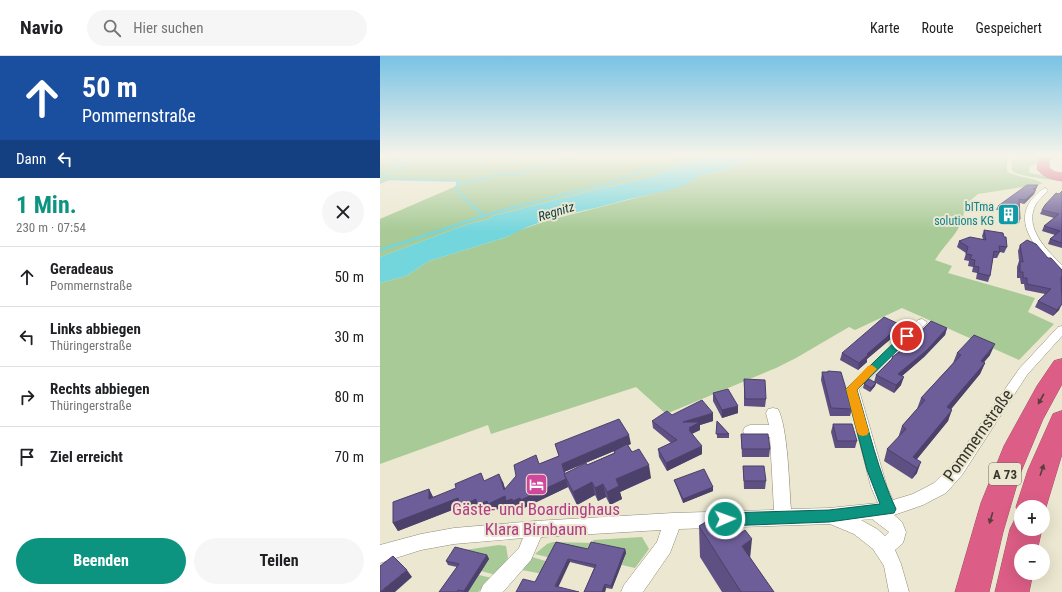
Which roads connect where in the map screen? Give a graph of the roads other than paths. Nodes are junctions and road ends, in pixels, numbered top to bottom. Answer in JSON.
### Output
{"nodes":[{"id":1,"x":1045,"y":190,"type":"dead end"},
{"id":2,"x":1062,"y":271,"type":"edge"},
{"id":3,"x":922,"y":322,"type":"dead end"},
{"id":4,"x":1062,"y":329,"type":"edge"},
{"id":5,"x":1062,"y":366,"type":"edge"},
{"id":6,"x":773,"y":413,"type":"dead end"},
{"id":7,"x":1062,"y":421,"type":"edge"},
{"id":8,"x":750,"y":430,"type":"dead end"},
{"id":9,"x":776,"y":431,"type":"junction"},
{"id":10,"x":1033,"y":500,"type":"edge"},
{"id":11,"x":881,"y":510,"type":"junction"},
{"id":12,"x":829,"y":516,"type":"junction"},
{"id":13,"x":783,"y":517,"type":"junction"},
{"id":14,"x":673,"y":521,"type":"junction"},
{"id":15,"x":535,"y":530,"type":"junction"},
{"id":16,"x":1024,"y":536,"type":"edge"},
{"id":17,"x":882,"y":547,"type":"junction"},
{"id":18,"x":380,"y":554,"type":"edge"},
{"id":19,"x":490,"y":592,"type":"edge"},
{"id":20,"x":631,"y":592,"type":"edge"},
{"id":21,"x":899,"y":592,"type":"edge"},
{"id":22,"x":972,"y":592,"type":"edge"},
{"id":23,"x":1012,"y":592,"type":"edge"}],
"edges":[{"from":1,"to":2,"type":"street"},
{"from":3,"to":11,"type":"street"},
{"from":4,"to":11,"type":"street","name":"Pommernstraße"},
{"from":5,"to":22,"type":"highway","number":"A 73","one_way":true},
{"from":6,"to":9,"type":"street"},
{"from":10,"to":7,"type":"highway","number":"A 73","one_way":true},
{"from":8,"to":9,"type":"street"},
{"from":9,"to":13,"type":"street"},
{"from":11,"to":12,"type":"street","name":"Pommernstraße"},
{"from":11,"to":17,"type":"street"},
{"from":12,"to":13,"type":"street"},
{"from":12,"to":17,"type":"street"},
{"from":13,"to":14,"type":"street"},
{"from":14,"to":15,"type":"street"},
{"from":14,"to":20,"type":"street"},
{"from":15,"to":18,"type":"street"},
{"from":15,"to":19,"type":"street"},
{"from":16,"to":23,"type":"highway"},
{"from":17,"to":21,"type":"street"}]}
